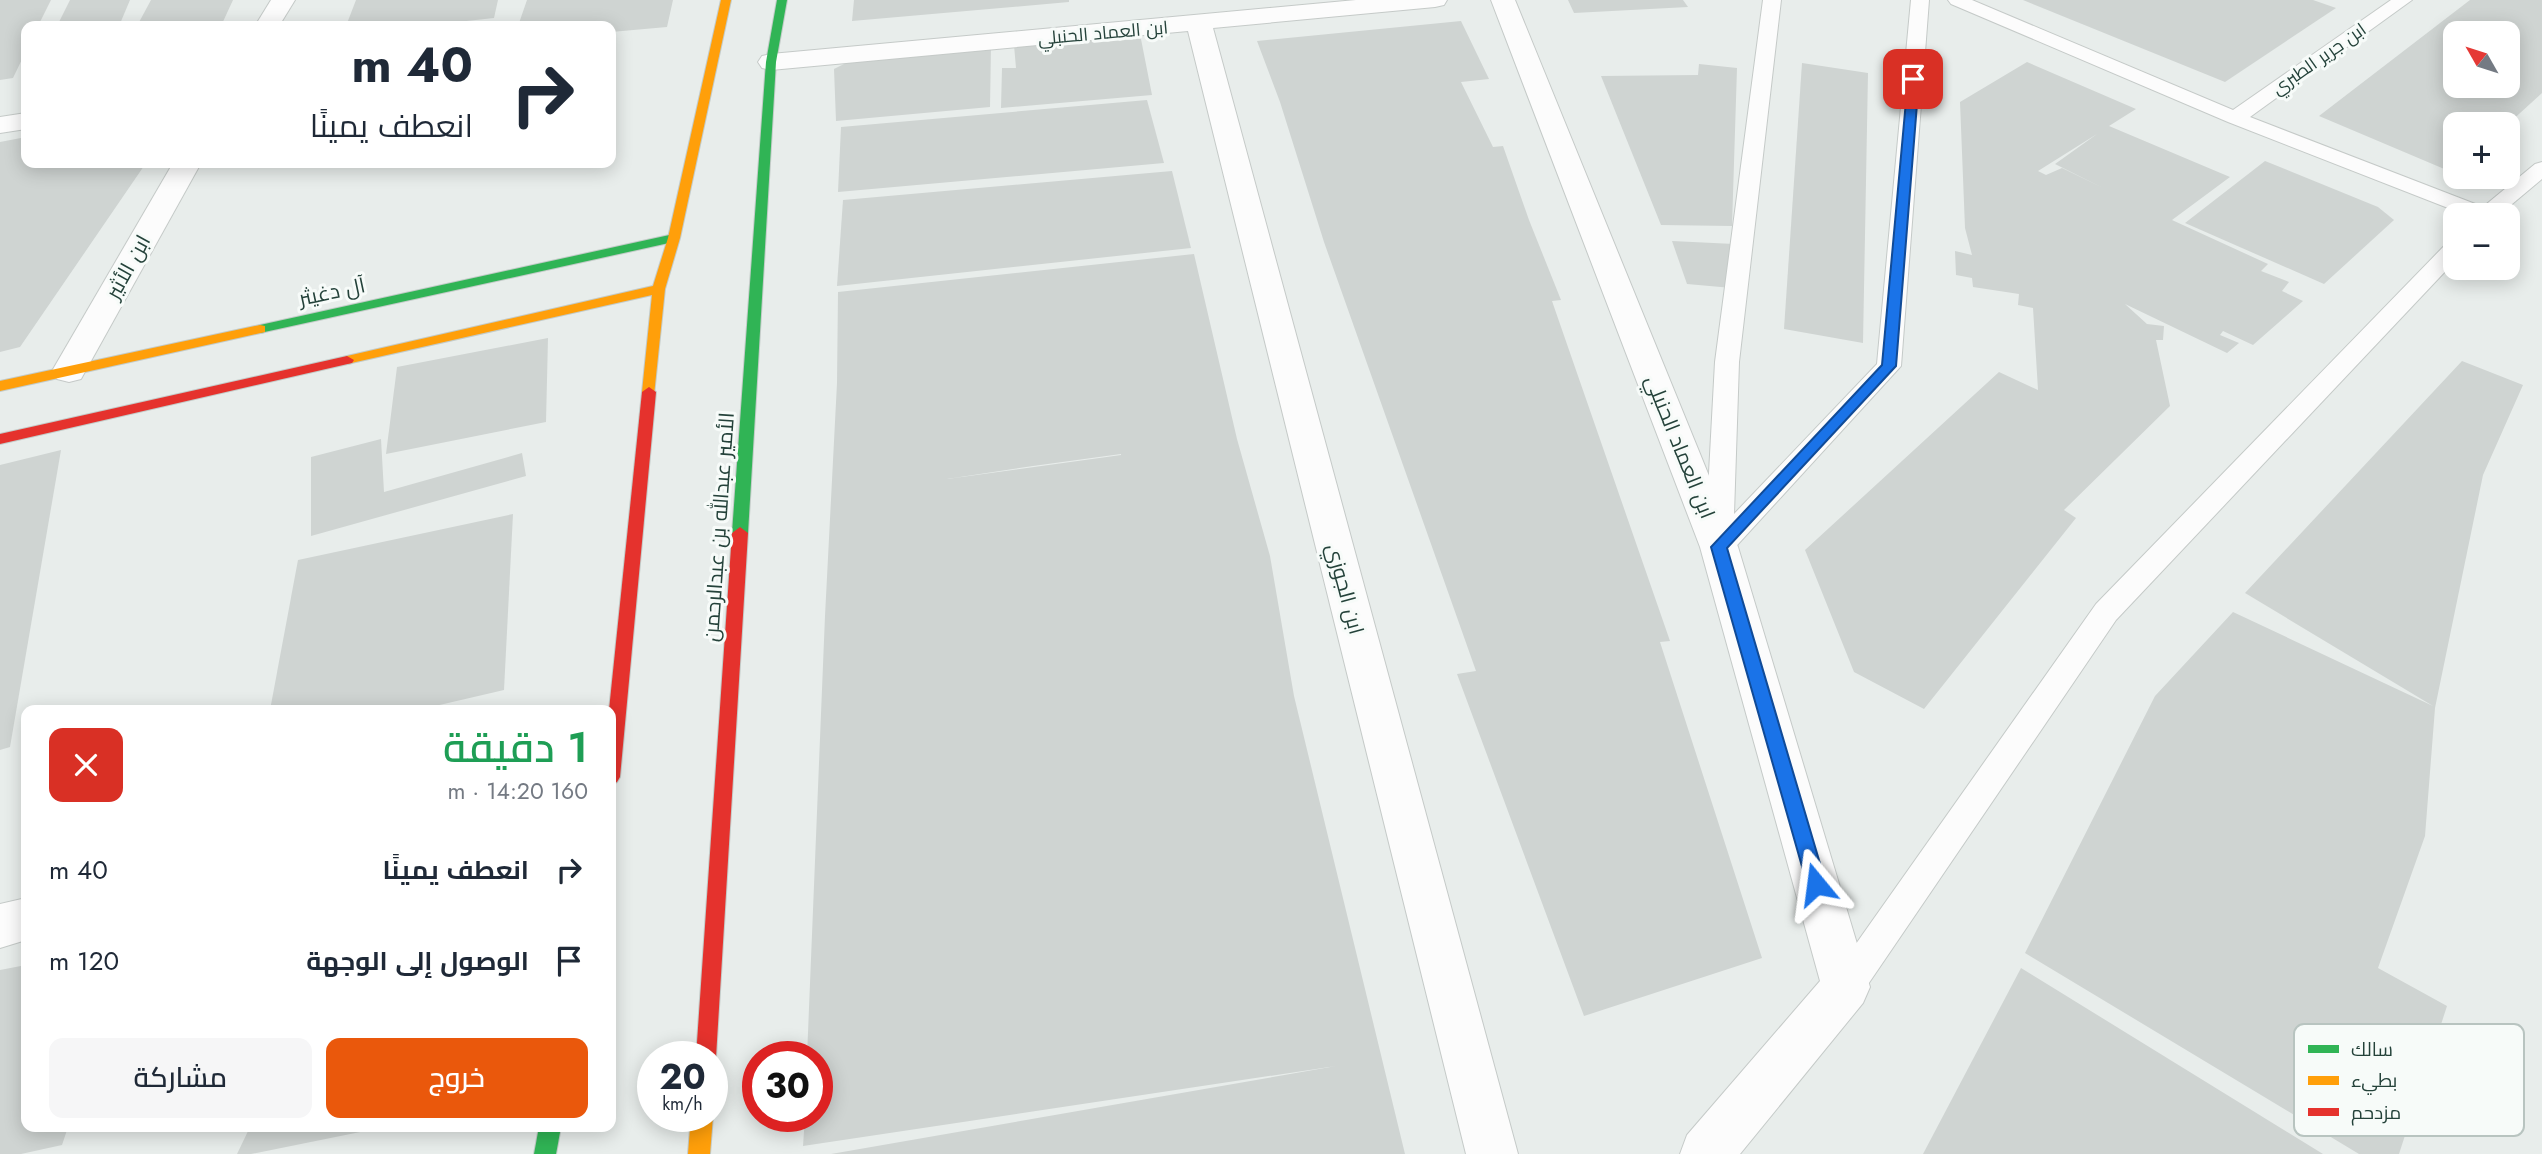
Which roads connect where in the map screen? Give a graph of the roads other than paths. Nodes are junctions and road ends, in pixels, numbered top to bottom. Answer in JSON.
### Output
{"nodes":[{"id":1,"x":282,"y":0,"type":"edge"},
{"id":2,"x":726,"y":0,"type":"edge"},
{"id":3,"x":782,"y":0,"type":"edge"},
{"id":4,"x":1435,"y":0,"type":"edge"},
{"id":5,"x":1503,"y":0,"type":"edge"},
{"id":6,"x":1772,"y":0,"type":"edge"},
{"id":7,"x":1920,"y":0,"type":"edge"},
{"id":8,"x":1956,"y":0,"type":"edge"},
{"id":9,"x":2403,"y":0,"type":"edge"},
{"id":10,"x":270,"y":21,"type":"edge"},
{"id":11,"x":1199,"y":24,"type":"junction"},
{"id":12,"x":771,"y":62,"type":"junction"},
{"id":13,"x":2235,"y":118,"type":"junction"},
{"id":14,"x":21,"y":122,"type":"edge"},
{"id":15,"x":0,"y":125,"type":"edge"},
{"id":16,"x":184,"y":168,"type":"edge"},
{"id":17,"x":2542,"y":168,"type":"edge"},
{"id":18,"x":2455,"y":203,"type":"edge"},
{"id":19,"x":2500,"y":203,"type":"edge"},
{"id":20,"x":674,"y":237,"type":"junction"},
{"id":21,"x":2443,"y":261,"type":"edge"},
{"id":22,"x":659,"y":289,"type":"junction"},
{"id":23,"x":69,"y":371,"type":"junction"},
{"id":24,"x":0,"y":386,"type":"edge"},
{"id":25,"x":0,"y":439,"type":"edge"},
{"id":26,"x":1719,"y":547,"type":"junction"},
{"id":27,"x":616,"y":721,"type":"edge"},
{"id":28,"x":21,"y":920,"type":"edge"},
{"id":29,"x":0,"y":926,"type":"edge"},
{"id":30,"x":1846,"y":987,"type":"junction"},
{"id":31,"x":707,"y":1041,"type":"edge"},
{"id":32,"x":549,"y":1132,"type":"edge"},
{"id":33,"x":701,"y":1132,"type":"edge"},
{"id":34,"x":545,"y":1154,"type":"edge"},
{"id":35,"x":699,"y":1154,"type":"edge"},
{"id":36,"x":1492,"y":1154,"type":"edge"},
{"id":37,"x":1706,"y":1154,"type":"edge"}],
"edges":[{"from":1,"to":10,"type":"street"},
{"from":2,"to":20,"type":"main road"},
{"from":3,"to":12,"type":"main road","name":"الأمير عبدالله بن عبدالرحمن"},
{"from":4,"to":11,"type":"street","name":"ابن العماد الحنبلي"},
{"from":5,"to":26,"type":"street","name":"ابن العماد الحنبلي"},
{"from":6,"to":26,"type":"lane"},
{"from":7,"to":26,"type":"lane"},
{"from":8,"to":13,"type":"lane"},
{"from":9,"to":13,"type":"lane","name":"ابن جرير الطبري"},
{"from":11,"to":12,"type":"street","name":"ابن العماد الحنبلي"},
{"from":11,"to":36,"type":"street","name":"ابن الجوزي"},
{"from":12,"to":31,"type":"main road","name":"الأمير عبدالله بن عبدالرحمن"},
{"from":13,"to":18,"type":"lane"},
{"from":14,"to":15,"type":"street"},
{"from":16,"to":23,"type":"street","name":"ابن الأثير"},
{"from":17,"to":19,"type":"lane"},
{"from":20,"to":22,"type":"main road"},
{"from":20,"to":23,"type":"main road","name":"آل دغيثر"},
{"from":21,"to":30,"type":"lane"},
{"from":22,"to":25,"type":"main road"},
{"from":22,"to":27,"type":"main road"},
{"from":23,"to":24,"type":"main road","name":"آل دغيثر"},
{"from":26,"to":30,"type":"street","name":"ابن العماد الحنبلي"},
{"from":28,"to":29,"type":"street"},
{"from":30,"to":37,"type":"street"},
{"from":32,"to":34,"type":"main road"},
{"from":33,"to":35,"type":"main road"}]}
